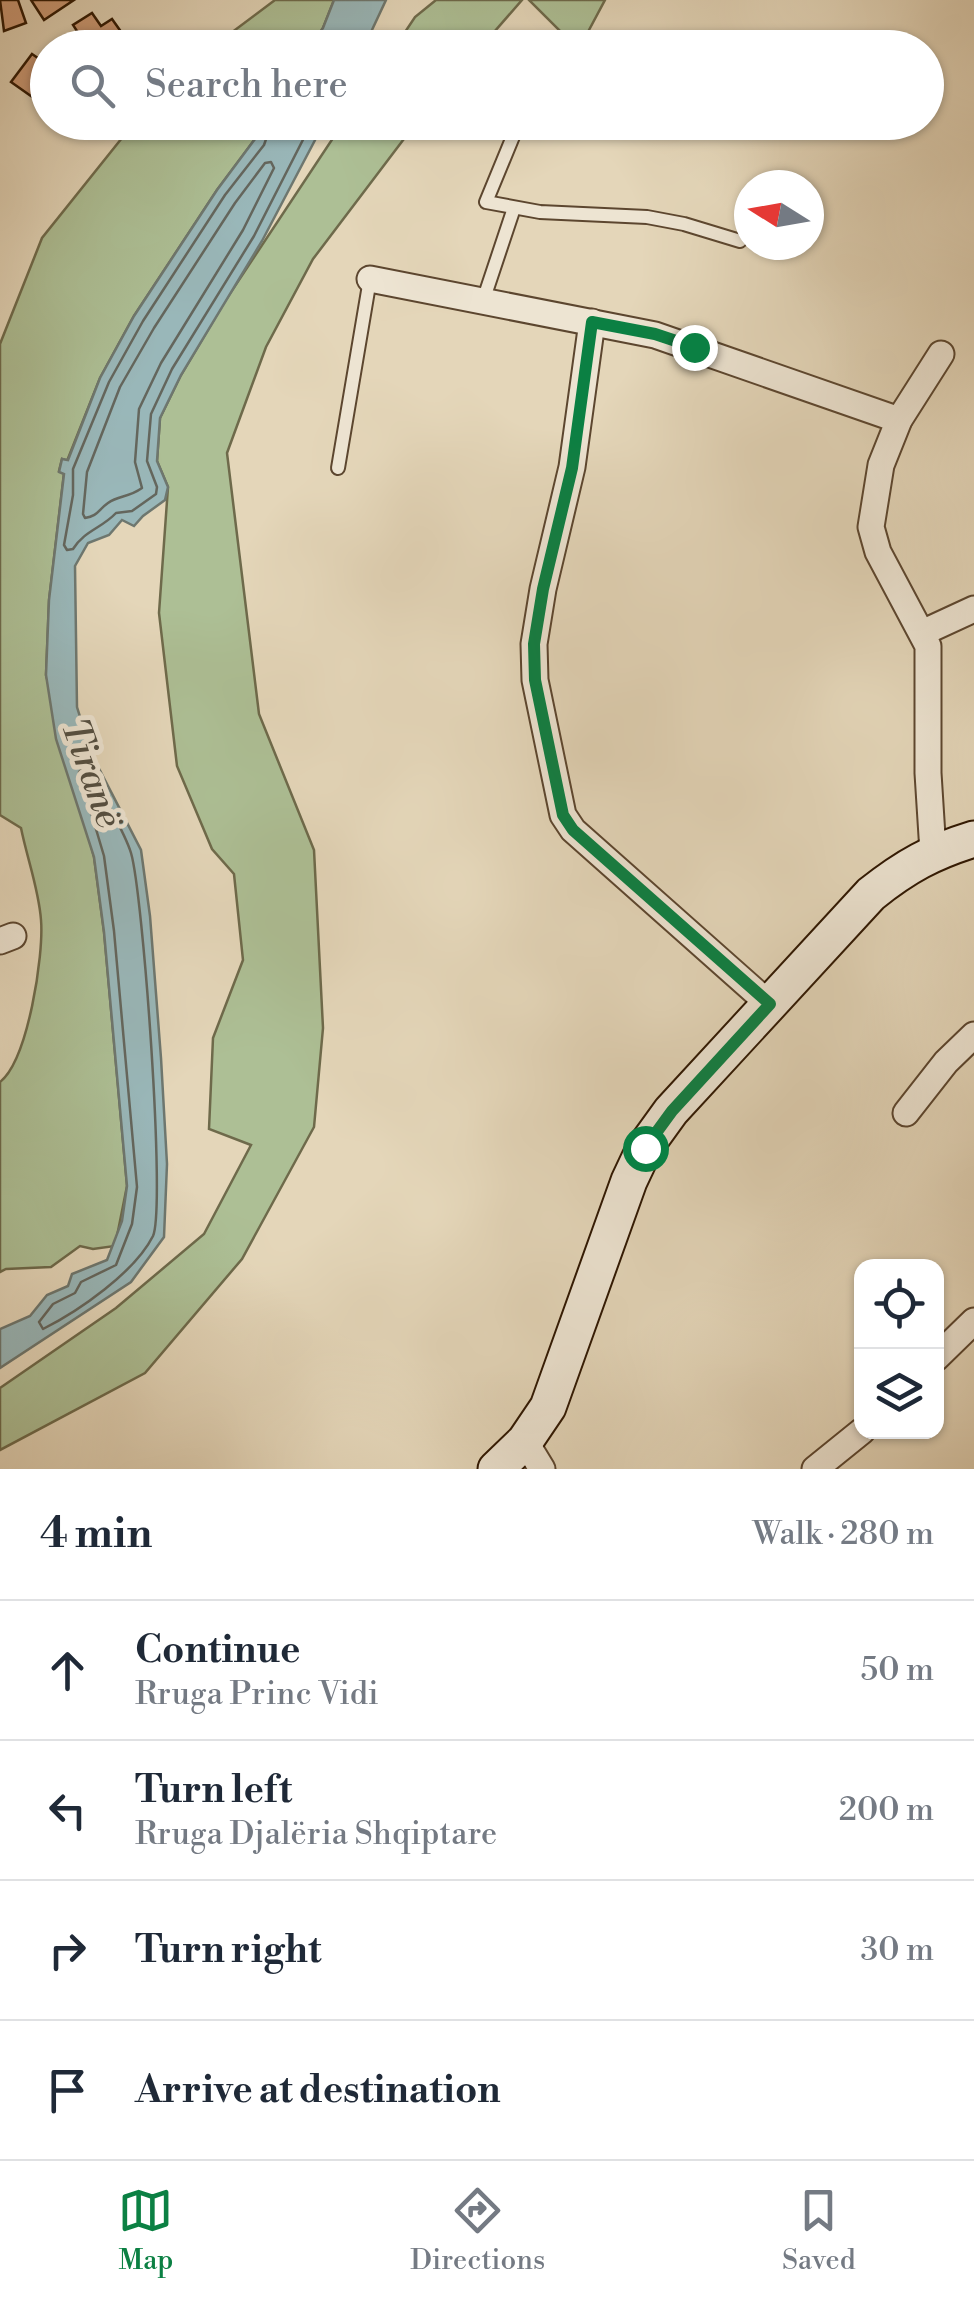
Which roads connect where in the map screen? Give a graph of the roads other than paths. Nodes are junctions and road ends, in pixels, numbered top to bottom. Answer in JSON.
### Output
{"nodes":[{"id":1,"x":512,"y":140,"type":"edge"},
{"id":2,"x":514,"y":208,"type":"junction"},
{"id":3,"x":734,"y":239,"type":"edge"},
{"id":4,"x":370,"y":279,"type":"joint"},
{"id":5,"x":483,"y":301,"type":"junction"},
{"id":6,"x":592,"y":322,"type":"junction"},
{"id":7,"x":941,"y":354,"type":"dead end"},
{"id":8,"x":900,"y":420,"type":"junction"},
{"id":9,"x":338,"y":468,"type":"dead end"},
{"id":10,"x":974,"y":609,"type":"edge"},
{"id":11,"x":922,"y":633,"type":"junction"},
{"id":12,"x":974,"y":839,"type":"edge"},
{"id":13,"x":933,"y":852,"type":"junction"},
{"id":14,"x":770,"y":1004,"type":"junction"},
{"id":15,"x":974,"y":1036,"type":"edge"},
{"id":16,"x":906,"y":1114,"type":"dead end"},
{"id":17,"x":974,"y":1321,"type":"edge"},
{"id":18,"x":944,"y":1350,"type":"edge"},
{"id":19,"x":854,"y":1437,"type":"edge"},
{"id":20,"x":534,"y":1455,"type":"edge"},
{"id":21,"x":496,"y":1469,"type":"edge"},
{"id":22,"x":815,"y":1469,"type":"edge"}],
"edges":[{"from":1,"to":2,"type":"lane"},
{"from":2,"to":3,"type":"lane"},
{"from":2,"to":5,"type":"lane"},
{"from":4,"to":5,"type":"street"},
{"from":4,"to":9,"type":"lane"},
{"from":5,"to":6,"type":"street"},
{"from":6,"to":8,"type":"street"},
{"from":6,"to":14,"type":"street"},
{"from":7,"to":8,"type":"street"},
{"from":8,"to":11,"type":"street"},
{"from":10,"to":11,"type":"street"},
{"from":11,"to":13,"type":"street"},
{"from":12,"to":13,"type":"street"},
{"from":13,"to":14,"type":"street"},
{"from":14,"to":20,"type":"street"},
{"from":15,"to":16,"type":"street"},
{"from":17,"to":18,"type":"street"},
{"from":19,"to":22,"type":"street"},
{"from":20,"to":21,"type":"street"}]}
